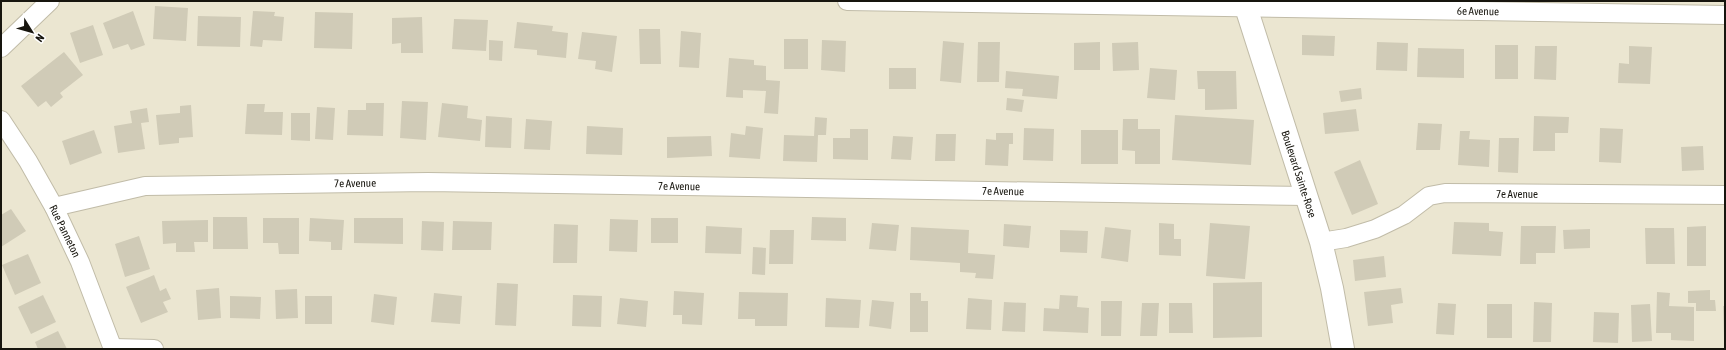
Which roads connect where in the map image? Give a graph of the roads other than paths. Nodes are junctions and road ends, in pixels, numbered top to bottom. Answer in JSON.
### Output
{"nodes":[{"id":1,"x":50,"y":1,"type":"edge"},
{"id":2,"x":847,"y":1,"type":"edge"},
{"id":3,"x":1246,"y":4,"type":"edge"},
{"id":4,"x":1725,"y":15,"type":"edge"},
{"id":5,"x":1,"y":48,"type":"edge"},
{"id":6,"x":1,"y":120,"type":"edge"},
{"id":7,"x":1725,"y":195,"type":"edge"},
{"id":8,"x":1306,"y":196,"type":"junction"},
{"id":9,"x":54,"y":208,"type":"junction"},
{"id":10,"x":1321,"y":242,"type":"junction"},
{"id":11,"x":113,"y":348,"type":"edge"},
{"id":12,"x":154,"y":349,"type":"edge"},
{"id":13,"x":1343,"y":349,"type":"edge"}],
"edges":[{"from":1,"to":5,"type":"street"},
{"from":2,"to":3,"type":"street","name":"6e Avenue"},
{"from":3,"to":4,"type":"street","name":"6e Avenue"},
{"from":3,"to":8,"type":"street","name":"Boulevard Sainte-Rose"},
{"from":6,"to":9,"type":"street","name":"Rue Panneton"},
{"from":7,"to":10,"type":"street","name":"7e Avenue"},
{"from":8,"to":9,"type":"street","name":"7e Avenue"},
{"from":8,"to":10,"type":"street","name":"Boulevard Sainte-Rose"},
{"from":9,"to":11,"type":"street","name":"Rue Panneton"},
{"from":10,"to":13,"type":"street","name":"Boulevard Sainte-Rose"},
{"from":11,"to":12,"type":"street"}]}
